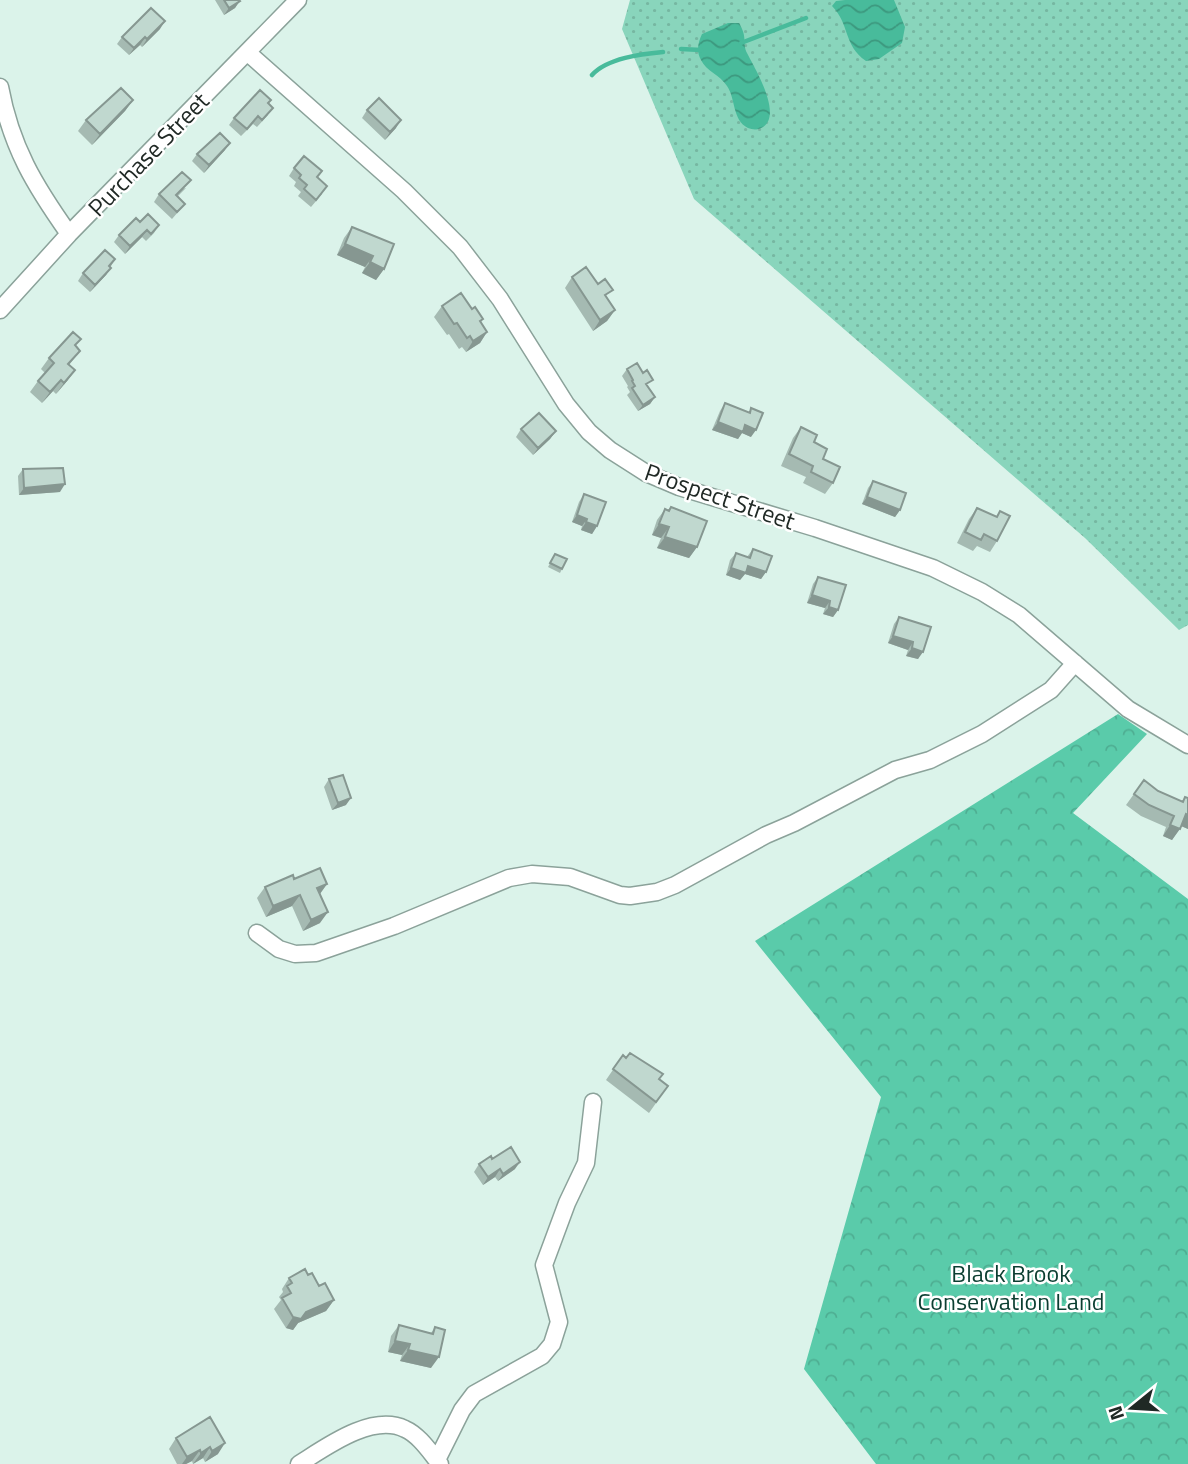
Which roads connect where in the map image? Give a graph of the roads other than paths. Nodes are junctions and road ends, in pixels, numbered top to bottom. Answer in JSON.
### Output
{"nodes":[{"id":1,"x":298,"y":0,"type":"edge"},
{"id":2,"x":247,"y":52,"type":"junction"},
{"id":3,"x":0,"y":87,"type":"edge"},
{"id":4,"x":69,"y":234,"type":"junction"},
{"id":5,"x":0,"y":310,"type":"edge"},
{"id":6,"x":1075,"y":663,"type":"junction"},
{"id":7,"x":1188,"y":744,"type":"edge"},
{"id":8,"x":257,"y":933,"type":"dead end"},
{"id":9,"x":593,"y":1101,"type":"dead end"},
{"id":10,"x":438,"y":1462,"type":"edge"},
{"id":11,"x":299,"y":1464,"type":"edge"}],
"edges":[{"from":1,"to":2,"type":"street","name":"Purchase Street"},
{"from":2,"to":4,"type":"street","name":"Purchase Street"},
{"from":2,"to":6,"type":"street","name":"Prospect Street"},
{"from":3,"to":4,"type":"street"},
{"from":4,"to":5,"type":"street","name":"Purchase Street"},
{"from":6,"to":7,"type":"street","name":"Prospect Street"},
{"from":6,"to":8,"type":"street"},
{"from":9,"to":10,"type":"street"},
{"from":10,"to":11,"type":"street"}]}
